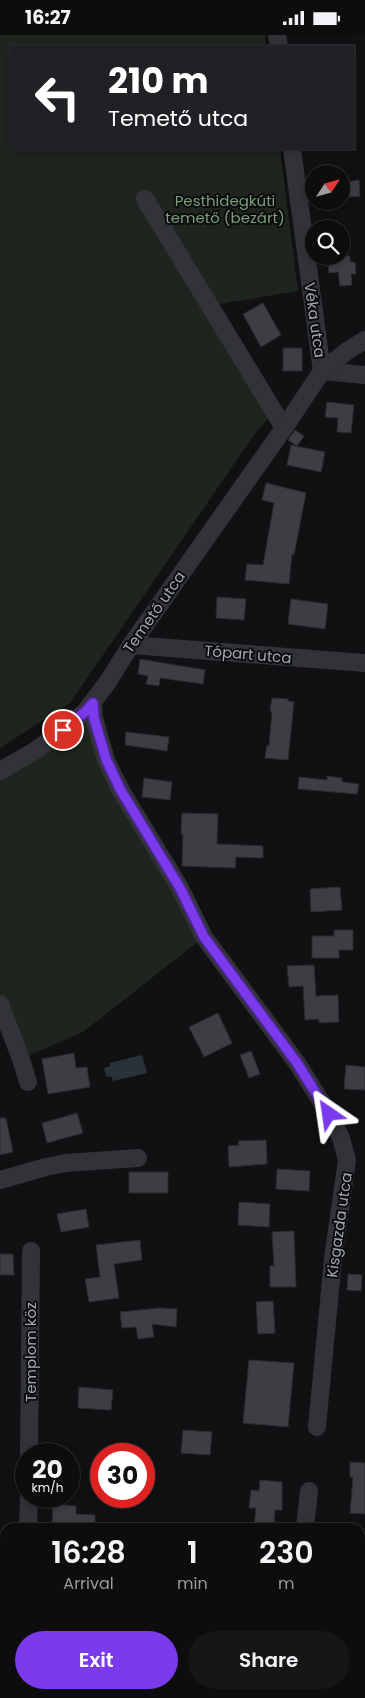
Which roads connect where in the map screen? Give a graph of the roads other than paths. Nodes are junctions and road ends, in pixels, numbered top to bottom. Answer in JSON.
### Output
{"nodes":[{"id":1,"x":292,"y":150,"type":"edge"},
{"id":2,"x":144,"y":199,"type":"dead end"},
{"id":3,"x":365,"y":341,"type":"edge"},
{"id":4,"x":322,"y":371,"type":"junction"},
{"id":5,"x":365,"y":375,"type":"edge"},
{"id":6,"x":284,"y":428,"type":"junction"},
{"id":7,"x":131,"y":645,"type":"junction"},
{"id":8,"x":365,"y":663,"type":"edge"},
{"id":9,"x":93,"y":703,"type":"junction"},
{"id":10,"x":0,"y":771,"type":"edge"},
{"id":11,"x":0,"y":1004,"type":"edge"},
{"id":12,"x":28,"y":1082,"type":"dead end"},
{"id":13,"x":138,"y":1158,"type":"dead end"},
{"id":14,"x":0,"y":1180,"type":"edge"},
{"id":15,"x":31,"y":1251,"type":"dead end"},
{"id":16,"x":317,"y":1427,"type":"dead end"},
{"id":17,"x":29,"y":1443,"type":"edge"},
{"id":18,"x":309,"y":1491,"type":"dead end"},
{"id":19,"x":28,"y":1508,"type":"edge"},
{"id":20,"x":28,"y":1523,"type":"edge"},
{"id":21,"x":306,"y":1523,"type":"edge"}],
"edges":[{"from":1,"to":4,"type":"street","name":"Véka utca"},
{"from":2,"to":6,"type":"street"},
{"from":3,"to":4,"type":"street","name":"Temető utca"},
{"from":4,"to":5,"type":"street"},
{"from":4,"to":6,"type":"street","name":"Temető utca"},
{"from":6,"to":7,"type":"street","name":"Temető utca"},
{"from":7,"to":8,"type":"street","name":"Tópart utca"},
{"from":7,"to":9,"type":"street","name":"Temető utca"},
{"from":9,"to":10,"type":"street","name":"Temető utca"},
{"from":9,"to":16,"type":"street","name":"Kisgazda utca"},
{"from":11,"to":12,"type":"street"},
{"from":13,"to":14,"type":"street"},
{"from":15,"to":17,"type":"street","name":"Templom köz"},
{"from":18,"to":21,"type":"street"},
{"from":19,"to":20,"type":"street"}]}
